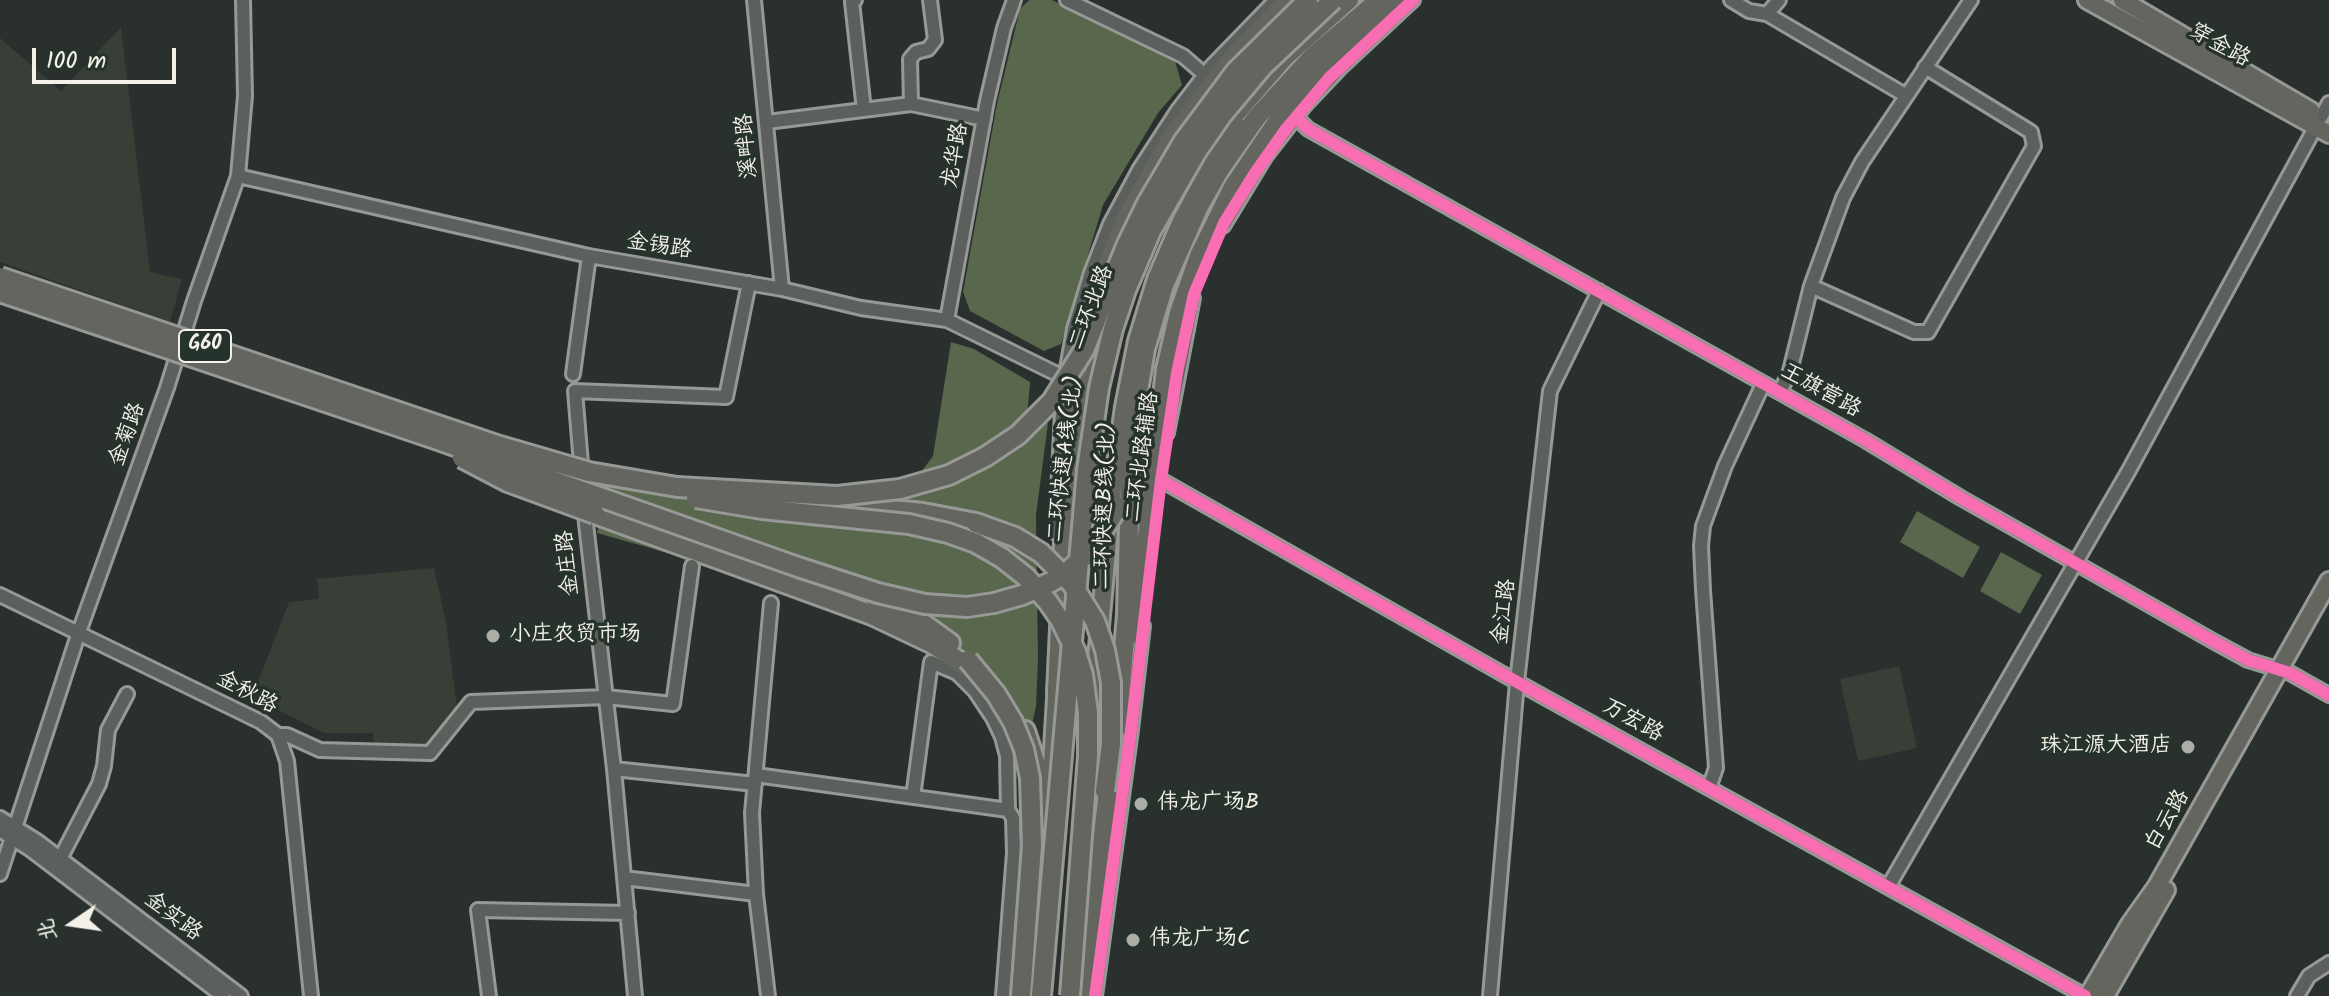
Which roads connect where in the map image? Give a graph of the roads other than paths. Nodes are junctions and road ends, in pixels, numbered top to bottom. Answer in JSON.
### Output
{"nodes":[{"id":1,"x":243,"y":0,"type":"edge"},
{"id":2,"x":754,"y":0,"type":"edge"},
{"id":3,"x":855,"y":0,"type":"edge"},
{"id":4,"x":930,"y":0,"type":"edge"},
{"id":5,"x":1014,"y":0,"type":"edge"},
{"id":6,"x":1067,"y":0,"type":"edge"},
{"id":7,"x":1276,"y":0,"type":"edge"},
{"id":8,"x":1288,"y":0,"type":"edge"},
{"id":9,"x":1308,"y":0,"type":"edge"},
{"id":10,"x":1333,"y":0,"type":"edge"},
{"id":11,"x":1350,"y":0,"type":"edge"},
{"id":12,"x":1361,"y":0,"type":"edge"},
{"id":13,"x":1379,"y":0,"type":"edge"},
{"id":14,"x":1397,"y":0,"type":"edge"},
{"id":15,"x":1413,"y":0,"type":"edge"},
{"id":16,"x":1731,"y":0,"type":"edge"},
{"id":17,"x":1779,"y":0,"type":"edge"},
{"id":18,"x":1971,"y":0,"type":"edge"},
{"id":19,"x":2087,"y":0,"type":"edge"},
{"id":20,"x":2122,"y":0,"type":"edge"},
{"id":21,"x":1767,"y":14,"type":"junction"},
{"id":22,"x":1925,"y":67,"type":"junction"},
{"id":23,"x":1205,"y":75,"type":"junction"},
{"id":24,"x":1905,"y":95,"type":"junction"},
{"id":25,"x":911,"y":104,"type":"junction"},
{"id":26,"x":864,"y":110,"type":"junction"},
{"id":27,"x":1296,"y":117,"type":"junction"},
{"id":28,"x":984,"y":119,"type":"junction"},
{"id":29,"x":2325,"y":120,"type":"edge"},
{"id":30,"x":767,"y":122,"type":"junction"},
{"id":31,"x":238,"y":176,"type":"junction"},
{"id":32,"x":589,"y":256,"type":"junction"},
{"id":33,"x":0,"y":277,"type":"edge"},
{"id":34,"x":749,"y":283,"type":"junction"},
{"id":35,"x":1811,"y":286,"type":"junction"},
{"id":36,"x":782,"y":289,"type":"junction"},
{"id":37,"x":1599,"y":291,"type":"junction"},
{"id":38,"x":0,"y":292,"type":"edge"},
{"id":39,"x":1179,"y":313,"type":"junction"},
{"id":40,"x":947,"y":320,"type":"junction"},
{"id":41,"x":573,"y":374,"type":"dead end"},
{"id":42,"x":1065,"y":378,"type":"junction"},
{"id":43,"x":1763,"y":384,"type":"junction"},
{"id":44,"x":1780,"y":392,"type":"junction"},
{"id":45,"x":408,"y":422,"type":"junction"},
{"id":46,"x":546,"y":461,"type":"junction"},
{"id":47,"x":1161,"y":480,"type":"junction"},
{"id":48,"x":677,"y":487,"type":"junction"},
{"id":49,"x":2074,"y":563,"type":"junction"},
{"id":50,"x":692,"y":566,"type":"dead end"},
{"id":51,"x":822,"y":576,"type":"junction"},
{"id":52,"x":2329,"y":581,"type":"edge"},
{"id":53,"x":0,"y":595,"type":"edge"},
{"id":54,"x":771,"y":603,"type":"dead end"},
{"id":55,"x":2329,"y":604,"type":"edge"},
{"id":56,"x":79,"y":632,"type":"junction"},
{"id":57,"x":2285,"y":671,"type":"junction"},
{"id":58,"x":1517,"y":682,"type":"junction"},
{"id":59,"x":1057,"y":693,"type":"junction"},
{"id":60,"x":127,"y":694,"type":"dead end"},
{"id":61,"x":2329,"y":695,"type":"edge"},
{"id":62,"x":606,"y":697,"type":"junction"},
{"id":63,"x":278,"y":735,"type":"junction"},
{"id":64,"x":614,"y":769,"type":"junction"},
{"id":65,"x":755,"y":780,"type":"junction"},
{"id":66,"x":1709,"y":788,"type":"junction"},
{"id":67,"x":1105,"y":791,"type":"junction"},
{"id":68,"x":913,"y":797,"type":"junction"},
{"id":69,"x":1008,"y":810,"type":"junction"},
{"id":70,"x":0,"y":818,"type":"edge"},
{"id":71,"x":0,"y":830,"type":"edge"},
{"id":72,"x":14,"y":832,"type":"junction"},
{"id":73,"x":60,"y":859,"type":"junction"},
{"id":74,"x":0,"y":874,"type":"edge"},
{"id":75,"x":624,"y":878,"type":"junction"},
{"id":76,"x":1888,"y":887,"type":"junction"},
{"id":77,"x":756,"y":894,"type":"junction"},
{"id":78,"x":1050,"y":897,"type":"junction"},
{"id":79,"x":628,"y":913,"type":"junction"},
{"id":80,"x":2329,"y":963,"type":"edge"},
{"id":81,"x":223,"y":996,"type":"edge"},
{"id":82,"x":241,"y":996,"type":"edge"},
{"id":83,"x":311,"y":996,"type":"edge"},
{"id":84,"x":489,"y":996,"type":"edge"},
{"id":85,"x":635,"y":996,"type":"edge"},
{"id":86,"x":768,"y":996,"type":"edge"},
{"id":87,"x":1003,"y":996,"type":"edge"},
{"id":88,"x":1021,"y":996,"type":"edge"},
{"id":89,"x":1040,"y":996,"type":"edge"},
{"id":90,"x":1049,"y":996,"type":"edge"},
{"id":91,"x":1069,"y":996,"type":"edge"},
{"id":92,"x":1081,"y":996,"type":"edge"},
{"id":93,"x":1095,"y":996,"type":"edge"},
{"id":94,"x":1490,"y":996,"type":"edge"},
{"id":95,"x":2086,"y":996,"type":"edge"},
{"id":96,"x":2105,"y":996,"type":"edge"},
{"id":97,"x":2297,"y":996,"type":"edge"}],
"edges":[{"from":1,"to":31,"type":"street","name":"金菊路"},
{"from":2,"to":30,"type":"street","name":"溪畔路"},
{"from":3,"to":26,"type":"street"},
{"from":4,"to":25,"type":"street"},
{"from":5,"to":28,"type":"street","name":"龙华路"},
{"from":6,"to":23,"type":"street"},
{"from":7,"to":23,"type":"street"},
{"from":8,"to":59,"type":"highway"},
{"from":9,"to":48,"type":"highway","bridge":true},
{"from":10,"to":89,"type":"highway","name":"二环快速A线(北)","bridge":true},
{"from":11,"to":59,"type":"main road","name":"二环北路"},
{"from":12,"to":91,"type":"main road"},
{"from":13,"to":92,"type":"highway","name":"二环快速B线(北)","bridge":true},
{"from":14,"to":39,"type":"highway"},
{"from":15,"to":27,"type":"street","name":"二环北路辅路"},
{"from":16,"to":21,"type":"street"},
{"from":17,"to":21,"type":"street"},
{"from":18,"to":22,"type":"street"},
{"from":19,"to":29,"type":"main road","name":"穿金路"},
{"from":20,"to":29,"type":"main road","name":"穿金路"},
{"from":21,"to":24,"type":"street"},
{"from":22,"to":24,"type":"street"},
{"from":22,"to":35,"type":"street"},
{"from":23,"to":42,"type":"street"},
{"from":24,"to":35,"type":"street"},
{"from":25,"to":26,"type":"street"},
{"from":25,"to":28,"type":"street"},
{"from":26,"to":30,"type":"street"},
{"from":27,"to":37,"type":"street","name":"王旗营路"},
{"from":27,"to":47,"type":"street","name":"二环北路辅路"},
{"from":28,"to":40,"type":"street","name":"龙华路"},
{"from":29,"to":49,"type":"street"},
{"from":30,"to":36,"type":"street","name":"溪畔路"},
{"from":31,"to":32,"type":"street","name":"金锡路"},
{"from":31,"to":56,"type":"street","name":"金菊路"},
{"from":32,"to":34,"type":"street","name":"金锡路"},
{"from":32,"to":41,"type":"street"},
{"from":33,"to":45,"type":"highway","number":"G60","bridge":true},
{"from":34,"to":36,"type":"street","name":"金锡路"},
{"from":34,"to":62,"type":"street","name":"金庄路"},
{"from":35,"to":44,"type":"street"},
{"from":36,"to":40,"type":"street","name":"金锡路"},
{"from":37,"to":43,"type":"street","name":"王旗营路"},
{"from":37,"to":58,"type":"street","name":"金江路"},
{"from":38,"to":45,"type":"highway","number":"G60","bridge":true},
{"from":39,"to":51,"type":"highway","bridge":true},
{"from":39,"to":67,"type":"highway","bridge":true},
{"from":40,"to":42,"type":"street","name":"金锡路"},
{"from":42,"to":59,"type":"street"},
{"from":43,"to":44,"type":"street","name":"王旗营路"},
{"from":43,"to":66,"type":"street"},
{"from":44,"to":49,"type":"street","name":"王旗营路"},
{"from":45,"to":46,"type":"highway","bridge":true},
{"from":45,"to":51,"type":"highway","bridge":true},
{"from":45,"to":78,"type":"highway","bridge":true},
{"from":46,"to":48,"type":"highway","bridge":true},
{"from":46,"to":91,"type":"highway","bridge":true},
{"from":47,"to":58,"type":"street","name":"万宏路"},
{"from":47,"to":93,"type":"street","name":"二环北路辅路"},
{"from":48,"to":67,"type":"highway","bridge":true},
{"from":49,"to":57,"type":"street","name":"王旗营路"},
{"from":49,"to":76,"type":"street"},
{"from":50,"to":62,"type":"street"},
{"from":51,"to":88,"type":"highway","bridge":true},
{"from":52,"to":57,"type":"main road","name":"白云路"},
{"from":53,"to":56,"type":"street","name":"金秋路"},
{"from":54,"to":65,"type":"street"},
{"from":55,"to":57,"type":"main road","name":"白云路"},
{"from":56,"to":63,"type":"street","name":"金秋路"},
{"from":56,"to":72,"type":"street","name":"金菊路"},
{"from":57,"to":61,"type":"street","name":"王旗营路"},
{"from":57,"to":95,"type":"main road","name":"白云路"},
{"from":57,"to":96,"type":"main road","name":"白云路"},
{"from":58,"to":66,"type":"street","name":"万宏路"},
{"from":58,"to":94,"type":"street","name":"金江路"},
{"from":59,"to":78,"type":"main road","name":"二环北路"},
{"from":60,"to":73,"type":"street"},
{"from":62,"to":63,"type":"street"},
{"from":62,"to":64,"type":"street","name":"金庄路"},
{"from":63,"to":83,"type":"street","name":"金秋路"},
{"from":64,"to":65,"type":"street"},
{"from":64,"to":75,"type":"street","name":"金庄路"},
{"from":65,"to":68,"type":"street"},
{"from":65,"to":77,"type":"street"},
{"from":66,"to":76,"type":"street","name":"万宏路"},
{"from":67,"to":92,"type":"highway"},
{"from":68,"to":69,"type":"street"},
{"from":68,"to":69,"type":"street"},
{"from":69,"to":87,"type":"street"},
{"from":70,"to":72,"type":"street","name":"金实路"},
{"from":71,"to":72,"type":"street","name":"金实路"},
{"from":72,"to":73,"type":"street","name":"金实路"},
{"from":72,"to":74,"type":"street","name":"金菊路"},
{"from":72,"to":81,"type":"street","name":"金实路"},
{"from":73,"to":82,"type":"street","name":"金实路"},
{"from":75,"to":77,"type":"street"},
{"from":75,"to":79,"type":"street","name":"金庄路"},
{"from":76,"to":95,"type":"street","name":"万宏路"},
{"from":77,"to":86,"type":"street"},
{"from":78,"to":89,"type":"street"},
{"from":78,"to":90,"type":"main road","name":"二环北路"},
{"from":79,"to":84,"type":"street"},
{"from":79,"to":85,"type":"street","name":"金庄路"},
{"from":80,"to":97,"type":"street"}]}
